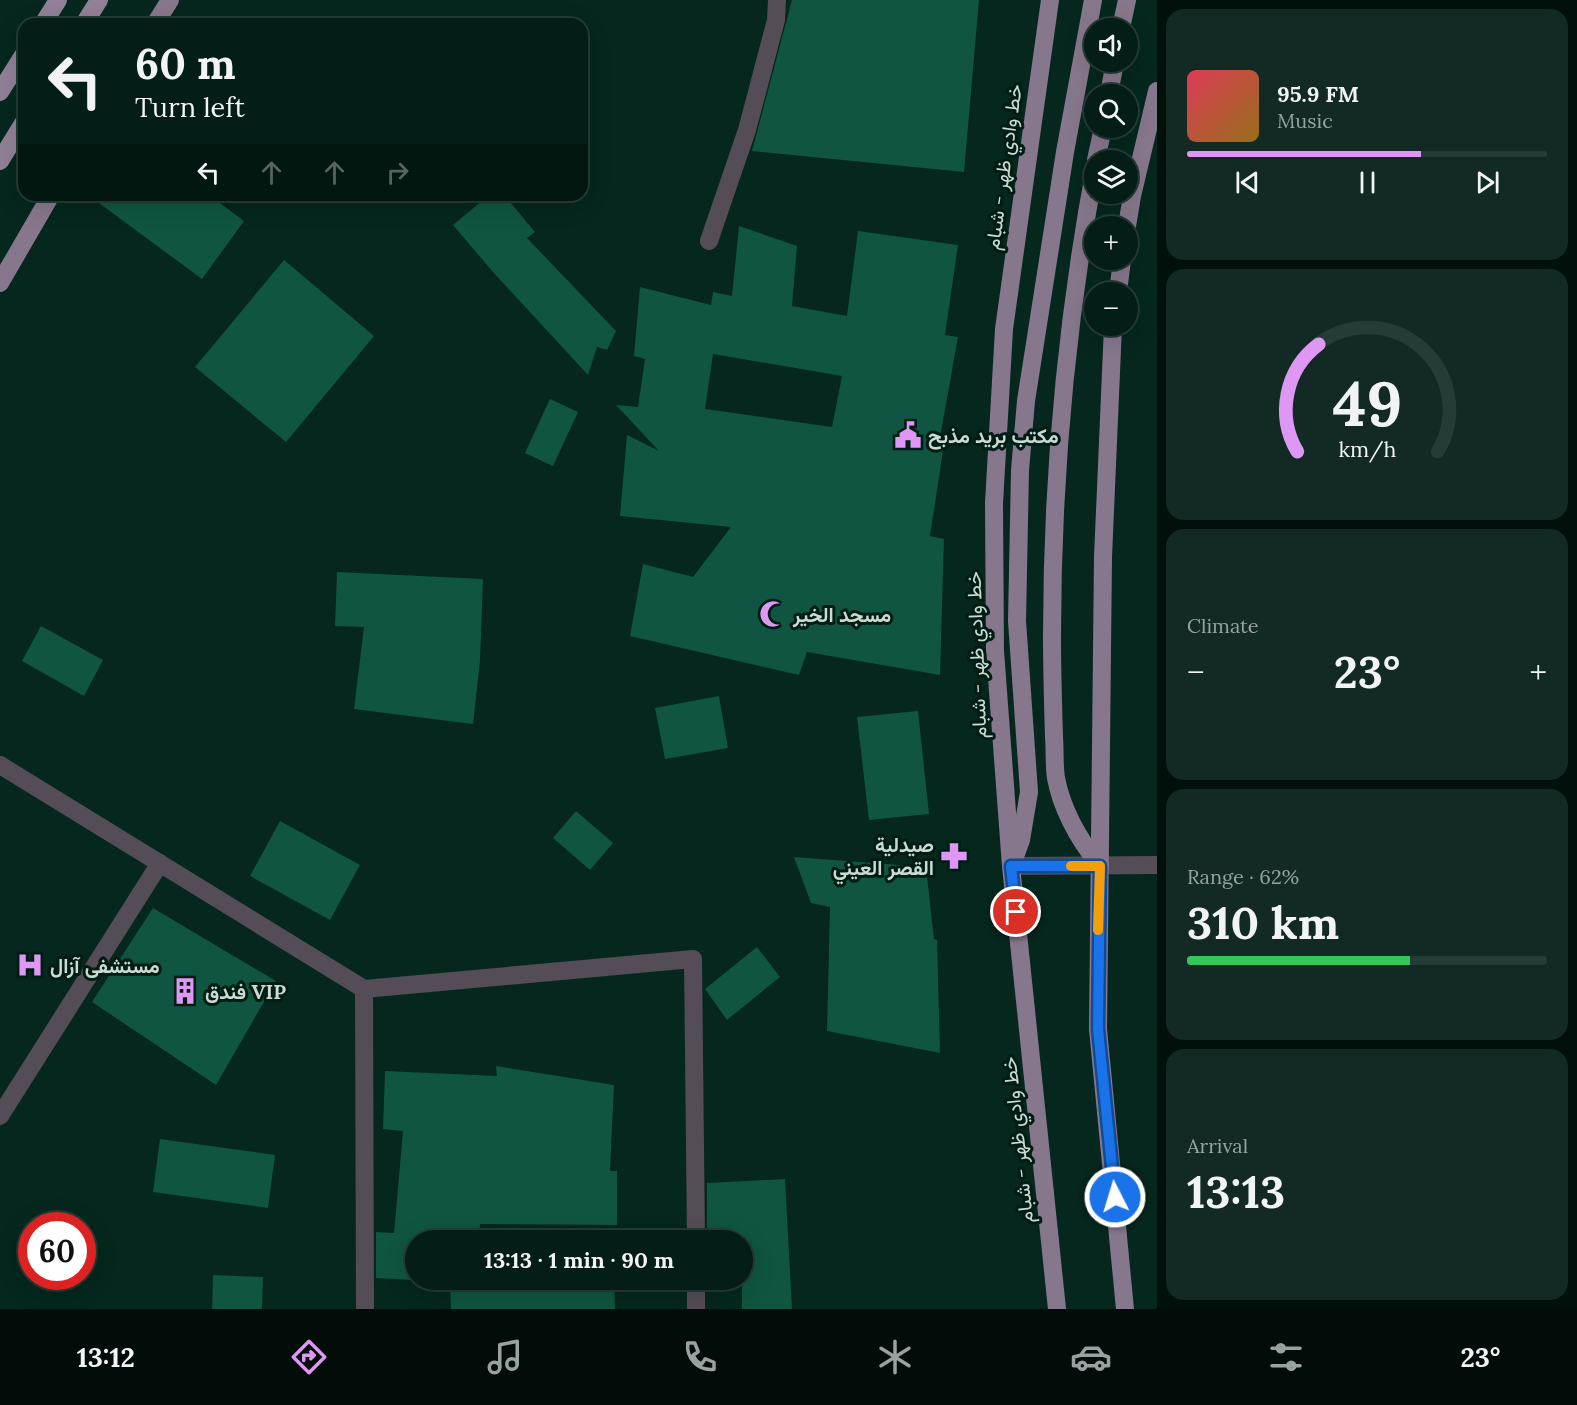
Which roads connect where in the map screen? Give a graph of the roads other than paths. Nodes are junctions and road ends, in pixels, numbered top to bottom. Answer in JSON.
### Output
{"nodes":[{"id":1,"x":58,"y":0,"type":"edge"},
{"id":2,"x":99,"y":0,"type":"edge"},
{"id":3,"x":170,"y":0,"type":"edge"},
{"id":4,"x":777,"y":0,"type":"edge"},
{"id":5,"x":1050,"y":0,"type":"edge"},
{"id":6,"x":1093,"y":0,"type":"edge"},
{"id":7,"x":1127,"y":0,"type":"edge"},
{"id":8,"x":47,"y":18,"type":"edge"},
{"id":9,"x":88,"y":18,"type":"edge"},
{"id":10,"x":159,"y":18,"type":"edge"},
{"id":11,"x":1123,"y":18,"type":"edge"},
{"id":12,"x":18,"y":64,"type":"edge"},
{"id":13,"x":1157,"y":91,"type":"edge"},
{"id":14,"x":0,"y":92,"type":"edge"},
{"id":15,"x":18,"y":132,"type":"edge"},
{"id":16,"x":0,"y":161,"type":"edge"},
{"id":17,"x":48,"y":201,"type":"edge"},
{"id":18,"x":1089,"y":204,"type":"edge"},
{"id":19,"x":1128,"y":216,"type":"edge"},
{"id":20,"x":710,"y":241,"type":"dead end"},
{"id":21,"x":0,"y":283,"type":"edge"},
{"id":22,"x":1113,"y":336,"type":"edge"},
{"id":23,"x":0,"y":765,"type":"edge"},
{"id":24,"x":160,"y":863,"type":"junction"},
{"id":25,"x":1157,"y":865,"type":"edge"},
{"id":26,"x":1011,"y":866,"type":"junction"},
{"id":27,"x":1100,"y":866,"type":"junction"},
{"id":28,"x":364,"y":989,"type":"junction"},
{"id":29,"x":0,"y":1116,"type":"edge"},
{"id":30,"x":696,"y":1230,"type":"edge"},
{"id":31,"x":696,"y":1290,"type":"edge"},
{"id":32,"x":365,"y":1309,"type":"edge"},
{"id":33,"x":696,"y":1309,"type":"edge"},
{"id":34,"x":1057,"y":1309,"type":"edge"},
{"id":35,"x":1125,"y":1309,"type":"edge"}],
"edges":[{"from":1,"to":8,"type":"highway"},
{"from":2,"to":9,"type":"highway"},
{"from":3,"to":10,"type":"main road"},
{"from":4,"to":20,"type":"street"},
{"from":5,"to":26,"type":"main road","name":"خط وادي ظهر - شبام"},
{"from":6,"to":26,"type":"main road"},
{"from":7,"to":11,"type":"main road"},
{"from":12,"to":14,"type":"highway"},
{"from":13,"to":19,"type":"main road"},
{"from":15,"to":16,"type":"highway"},
{"from":17,"to":21,"type":"main road"},
{"from":18,"to":27,"type":"main road"},
{"from":22,"to":27,"type":"main road"},
{"from":23,"to":24,"type":"street"},
{"from":24,"to":28,"type":"street"},
{"from":24,"to":29,"type":"street"},
{"from":25,"to":27,"type":"street"},
{"from":26,"to":27,"type":"street"},
{"from":26,"to":34,"type":"main road","name":"خط وادي ظهر - شبام"},
{"from":27,"to":35,"type":"main road"},
{"from":28,"to":30,"type":"street"},
{"from":28,"to":32,"type":"street"},
{"from":31,"to":33,"type":"street"}]}
